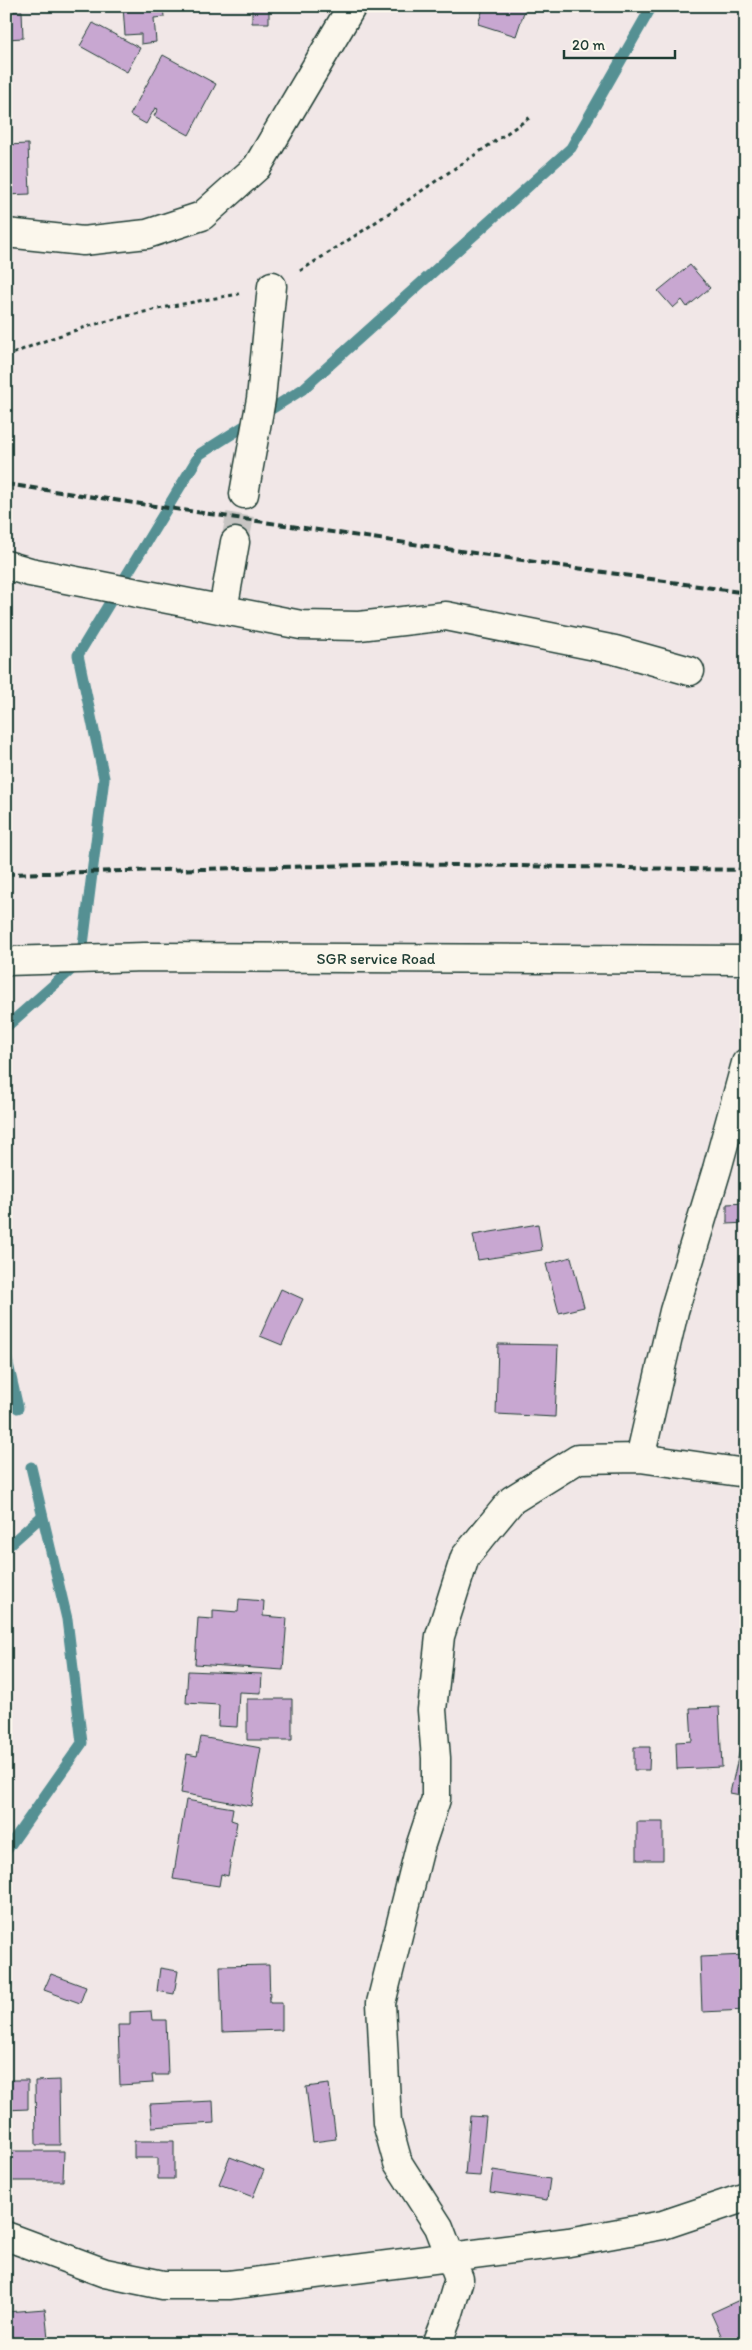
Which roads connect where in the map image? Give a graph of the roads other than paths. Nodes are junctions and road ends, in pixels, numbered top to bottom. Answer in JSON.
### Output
{"nodes":[{"id":1,"x":352,"y":6,"type":"edge"},
{"id":2,"x":6,"y":233,"type":"edge"},
{"id":3,"x":272,"y":286,"type":"dead end"},
{"id":4,"x":244,"y":494,"type":"tunnel mouth"},
{"id":5,"x":235,"y":542,"type":"tunnel mouth"},
{"id":6,"x":6,"y":565,"type":"edge"},
{"id":7,"x":223,"y":610,"type":"junction"},
{"id":8,"x":690,"y":671,"type":"dead end"},
{"id":9,"x":746,"y":960,"type":"edge"},
{"id":10,"x":6,"y":961,"type":"edge"},
{"id":11,"x":746,"y":1063,"type":"edge"},
{"id":12,"x":640,"y":1458,"type":"junction"},
{"id":13,"x":746,"y":1473,"type":"edge"},
{"id":14,"x":746,"y":2197,"type":"edge"},
{"id":15,"x":6,"y":2236,"type":"edge"},
{"id":16,"x":451,"y":2258,"type":"junction"},
{"id":17,"x":437,"y":2344,"type":"edge"}],
"edges":[{"from":1,"to":2,"type":"street"},
{"from":3,"to":4,"type":"street"},
{"from":5,"to":7,"type":"street"},
{"from":6,"to":7,"type":"street"},
{"from":7,"to":8,"type":"street"},
{"from":9,"to":10,"type":"street","name":"SGR service Road"},
{"from":11,"to":12,"type":"street"},
{"from":12,"to":13,"type":"street"},
{"from":12,"to":16,"type":"street"},
{"from":14,"to":16,"type":"street"},
{"from":15,"to":16,"type":"street"},
{"from":16,"to":17,"type":"street"}]}
